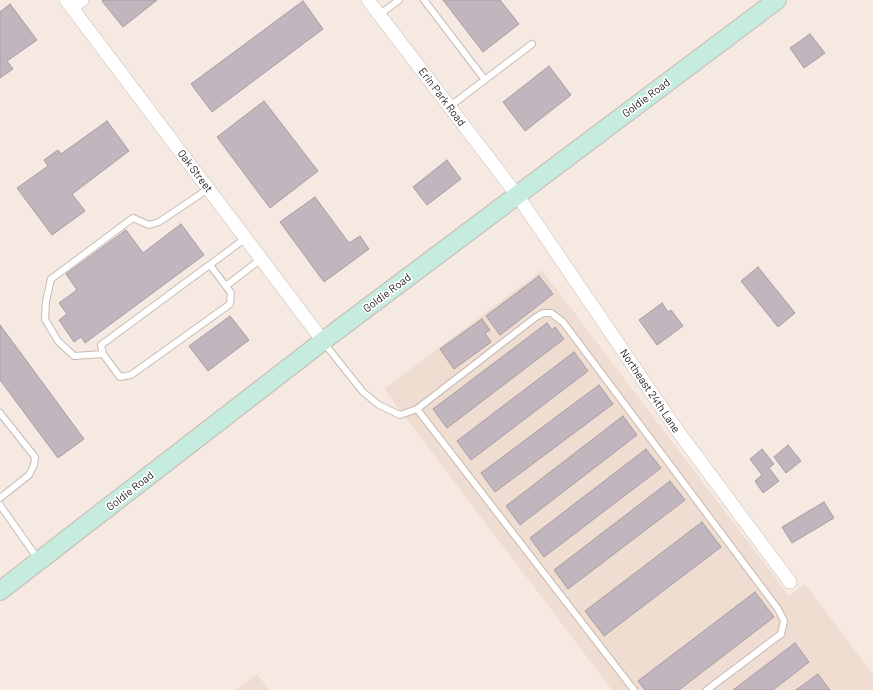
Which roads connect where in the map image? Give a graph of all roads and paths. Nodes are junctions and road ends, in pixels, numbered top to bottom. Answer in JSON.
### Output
{"nodes":[{"id":1,"x":368,"y":0,"type":"edge"},
{"id":2,"x":399,"y":0,"type":"edge"},
{"id":3,"x":424,"y":0,"type":"edge"},
{"id":4,"x":777,"y":0,"type":"edge"},
{"id":5,"x":73,"y":3,"type":"edge"},
{"id":6,"x":379,"y":15,"type":"junction"},
{"id":7,"x":532,"y":44,"type":"dead end"},
{"id":8,"x":485,"y":80,"type":"junction"},
{"id":9,"x":449,"y":107,"type":"junction"},
{"id":10,"x":208,"y":189,"type":"junction"},
{"id":11,"x":517,"y":195,"type":"junction"},
{"id":12,"x":246,"y":238,"type":"junction"},
{"id":13,"x":261,"y":259,"type":"junction"},
{"id":14,"x":210,"y":265,"type":"junction"},
{"id":15,"x":226,"y":286,"type":"junction"},
{"id":16,"x":323,"y":341,"type":"junction"},
{"id":17,"x":103,"y":354,"type":"junction"},
{"id":18,"x":417,"y":409,"type":"junction"},
{"id":19,"x":0,"y":413,"type":"edge"},
{"id":20,"x":0,"y":498,"type":"edge"},
{"id":21,"x":0,"y":505,"type":"edge"},
{"id":22,"x":39,"y":560,"type":"junction"},
{"id":23,"x":790,"y":582,"type":"dead end"},
{"id":24,"x":0,"y":591,"type":"edge"},
{"id":25,"x":634,"y":690,"type":"edge"},
{"id":26,"x":707,"y":690,"type":"edge"}],
"edges":[{"from":1,"to":6,"type":"street","name":"Erin Park Road"},
{"from":2,"to":6,"type":"lane"},
{"from":3,"to":8,"type":"lane"},
{"from":4,"to":11,"type":"street","name":"Goldie Road"},
{"from":5,"to":10,"type":"street","name":"Oak Street"},
{"from":6,"to":9,"type":"street","name":"Erin Park Road"},
{"from":7,"to":8,"type":"lane"},
{"from":8,"to":9,"type":"lane"},
{"from":9,"to":11,"type":"street","name":"Erin Park Road"},
{"from":10,"to":12,"type":"street","name":"Oak Street"},
{"from":10,"to":17,"type":"lane"},
{"from":11,"to":16,"type":"street","name":"Goldie Road"},
{"from":11,"to":23,"type":"street","name":"Northeast 24th Lane"},
{"from":12,"to":13,"type":"street","name":"Oak Street"},
{"from":12,"to":14,"type":"lane"},
{"from":13,"to":15,"type":"lane"},
{"from":13,"to":16,"type":"street","name":"Oak Street"},
{"from":14,"to":15,"type":"lane"},
{"from":14,"to":17,"type":"lane"},
{"from":15,"to":17,"type":"lane"},
{"from":16,"to":18,"type":"lane"},
{"from":16,"to":22,"type":"street","name":"Goldie Road"},
{"from":18,"to":25,"type":"lane"},
{"from":18,"to":26,"type":"lane"},
{"from":19,"to":20,"type":"lane"},
{"from":21,"to":22,"type":"lane"},
{"from":22,"to":24,"type":"street","name":"Goldie Road"}]}
